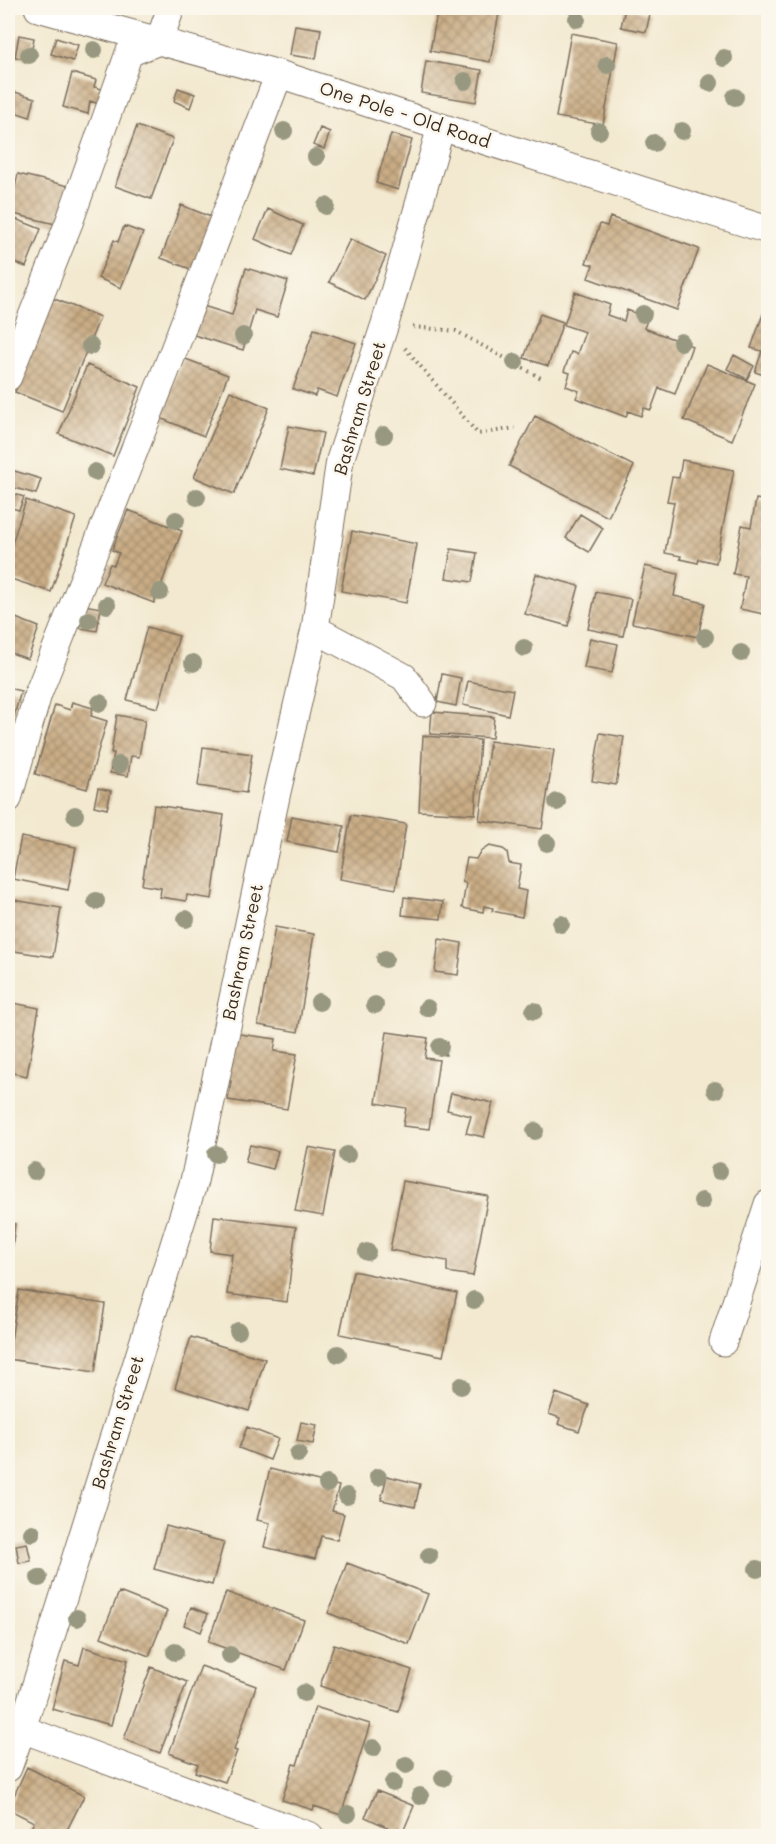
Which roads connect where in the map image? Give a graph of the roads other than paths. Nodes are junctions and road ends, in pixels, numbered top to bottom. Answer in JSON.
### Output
{"nodes":[{"id":1,"x":38,"y":8,"type":"edge"},
{"id":2,"x":171,"y":8,"type":"edge"},
{"id":3,"x":159,"y":40,"type":"junction"},
{"id":4,"x":279,"y":74,"type":"junction"},
{"id":5,"x":441,"y":127,"type":"junction"},
{"id":6,"x":768,"y":231,"type":"edge"},
{"id":7,"x":8,"y":376,"type":"edge"},
{"id":8,"x":315,"y":629,"type":"junction"},
{"id":9,"x":423,"y":704,"type":"dead end"},
{"id":10,"x":8,"y":799,"type":"edge"},
{"id":11,"x":768,"y":1203,"type":"edge"},
{"id":12,"x":723,"y":1342,"type":"dead end"},
{"id":13,"x":22,"y":1729,"type":"junction"},
{"id":14,"x":8,"y":1768,"type":"edge"},
{"id":15,"x":310,"y":1836,"type":"edge"}],
"edges":[{"from":1,"to":3,"type":"street","name":"One Pole - Old Road"},
{"from":2,"to":3,"type":"street"},
{"from":3,"to":4,"type":"street","name":"One Pole - Old Road"},
{"from":3,"to":7,"type":"street"},
{"from":4,"to":5,"type":"street","name":"One Pole - Old Road"},
{"from":4,"to":10,"type":"street"},
{"from":5,"to":6,"type":"street","name":"One Pole - Old Road"},
{"from":5,"to":8,"type":"street","name":"Bashram Street"},
{"from":8,"to":9,"type":"street"},
{"from":8,"to":13,"type":"street","name":"Bashram Street"},
{"from":11,"to":12,"type":"street"},
{"from":13,"to":14,"type":"street","name":"Bashram Street"},
{"from":13,"to":15,"type":"street"}]}
